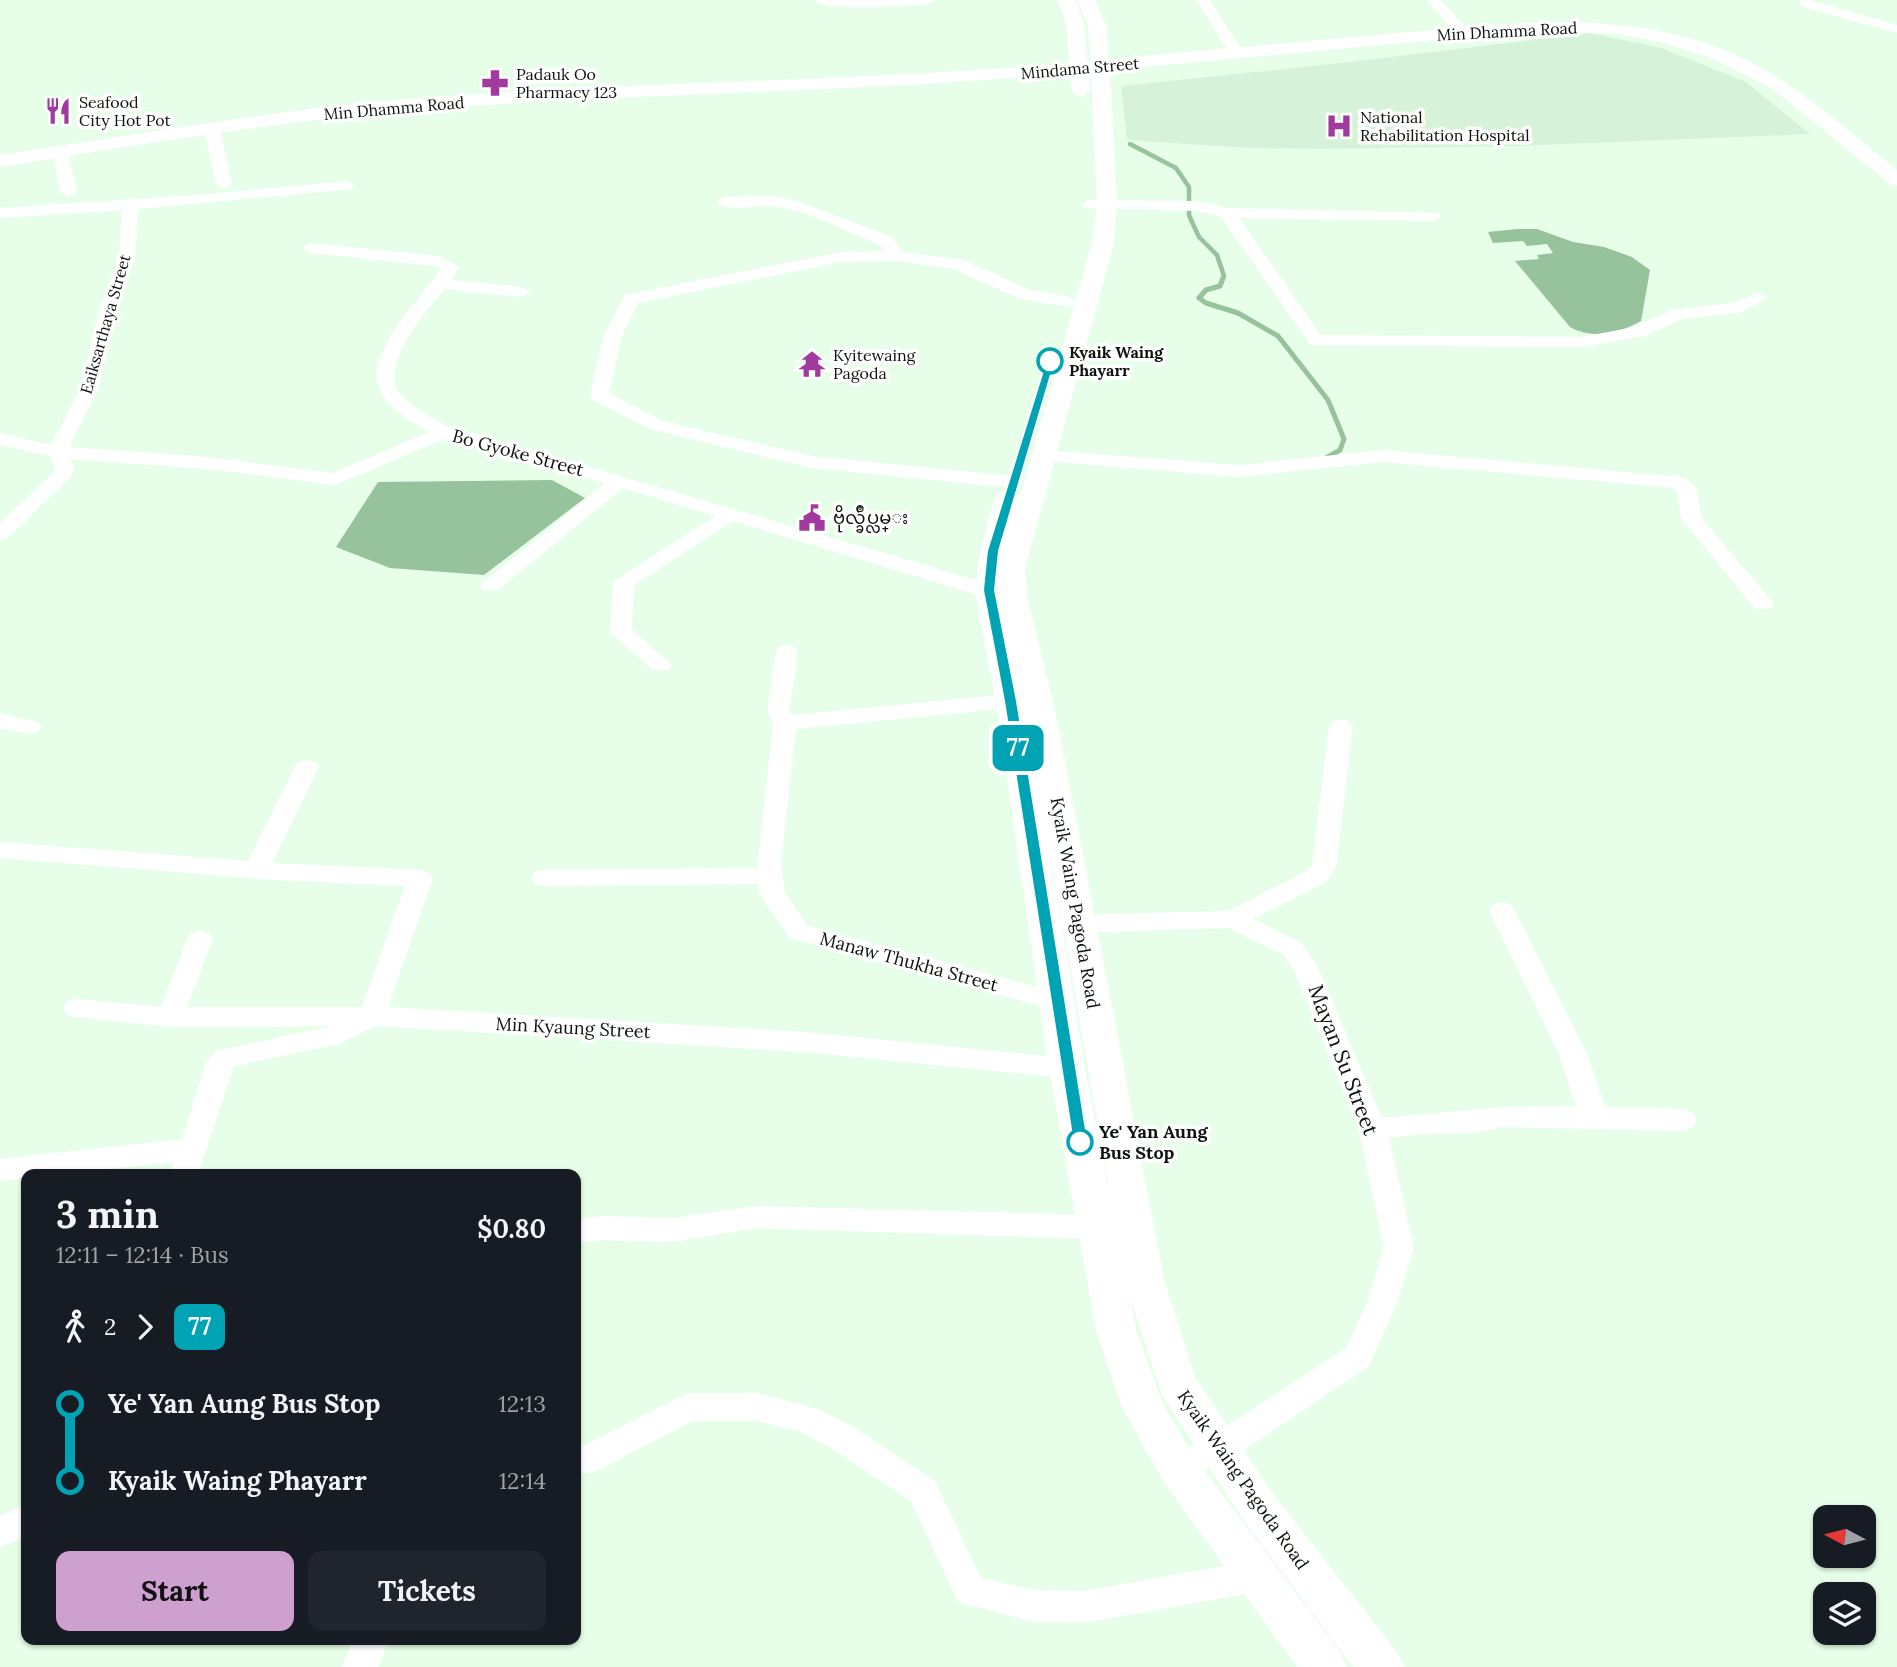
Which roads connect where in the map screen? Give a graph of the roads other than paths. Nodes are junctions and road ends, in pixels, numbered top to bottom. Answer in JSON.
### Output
{"nodes":[{"id":1,"x":820,"y":0,"type":"edge"},
{"id":2,"x":928,"y":0,"type":"edge"},
{"id":3,"x":1067,"y":0,"type":"edge"},
{"id":4,"x":1086,"y":0,"type":"edge"},
{"id":5,"x":1203,"y":0,"type":"edge"},
{"id":6,"x":1434,"y":0,"type":"edge"},
{"id":7,"x":1810,"y":0,"type":"edge"},
{"id":8,"x":1897,"y":29,"type":"edge"},
{"id":9,"x":1462,"y":32,"type":"junction"},
{"id":10,"x":1099,"y":40,"type":"junction"},
{"id":11,"x":1237,"y":54,"type":"junction"},
{"id":12,"x":1200,"y":58,"type":"junction"},
{"id":13,"x":1078,"y":60,"type":"junction"},
{"id":14,"x":1100,"y":67,"type":"junction"},
{"id":15,"x":959,"y":78,"type":"junction"},
{"id":16,"x":1081,"y":89,"type":"junction"},
{"id":17,"x":1102,"y":92,"type":"junction"},
{"id":18,"x":212,"y":129,"type":"junction"},
{"id":19,"x":60,"y":152,"type":"junction"},
{"id":20,"x":0,"y":161,"type":"edge"},
{"id":21,"x":1897,"y":180,"type":"edge"},
{"id":22,"x":224,"y":184,"type":"dead end"},
{"id":23,"x":347,"y":186,"type":"dead end"},
{"id":24,"x":69,"y":192,"type":"dead end"},
{"id":25,"x":724,"y":202,"type":"dead end"},
{"id":26,"x":130,"y":205,"type":"junction"},
{"id":27,"x":1098,"y":205,"type":"junction"},
{"id":28,"x":0,"y":213,"type":"edge"},
{"id":29,"x":1227,"y":213,"type":"junction"},
{"id":30,"x":1433,"y":216,"type":"dead end"},
{"id":31,"x":310,"y":247,"type":"dead end"},
{"id":32,"x":897,"y":256,"type":"junction"},
{"id":33,"x":441,"y":284,"type":"junction"},
{"id":34,"x":522,"y":292,"type":"dead end"},
{"id":35,"x":1759,"y":298,"type":"dead end"},
{"id":36,"x":1069,"y":302,"type":"junction"},
{"id":37,"x":444,"y":433,"type":"junction"},
{"id":38,"x":0,"y":439,"type":"edge"},
{"id":39,"x":57,"y":452,"type":"junction"},
{"id":40,"x":1041,"y":456,"type":"junction"},
{"id":41,"x":620,"y":481,"type":"junction"},
{"id":42,"x":1013,"y":482,"type":"junction"},
{"id":43,"x":732,"y":514,"type":"junction"},
{"id":44,"x":0,"y":534,"type":"edge"},
{"id":45,"x":491,"y":586,"type":"dead end"},
{"id":46,"x":989,"y":590,"type":"junction"},
{"id":47,"x":1763,"y":604,"type":"dead end"},
{"id":48,"x":787,"y":652,"type":"dead end"},
{"id":49,"x":661,"y":665,"type":"dead end"},
{"id":50,"x":1024,"y":700,"type":"junction"},
{"id":51,"x":0,"y":721,"type":"edge"},
{"id":52,"x":785,"y":723,"type":"junction"},
{"id":53,"x":1341,"y":726,"type":"dead end"},
{"id":54,"x":30,"y":727,"type":"dead end"},
{"id":55,"x":307,"y":767,"type":"dead end"},
{"id":56,"x":0,"y":850,"type":"edge"},
{"id":57,"x":256,"y":870,"type":"junction"},
{"id":58,"x":770,"y":876,"type":"junction"},
{"id":59,"x":544,"y":878,"type":"dead end"},
{"id":60,"x":1502,"y":911,"type":"dead end"},
{"id":61,"x":1232,"y":919,"type":"junction"},
{"id":62,"x":1063,"y":924,"type":"junction"},
{"id":63,"x":200,"y":939,"type":"dead end"},
{"id":64,"x":1059,"y":1002,"type":"junction"},
{"id":65,"x":77,"y":1007,"type":"dead end"},
{"id":66,"x":170,"y":1017,"type":"junction"},
{"id":67,"x":372,"y":1017,"type":"junction"},
{"id":68,"x":1068,"y":1068,"type":"junction"},
{"id":69,"x":1106,"y":1071,"type":"junction"},
{"id":70,"x":1594,"y":1118,"type":"junction"},
{"id":71,"x":1683,"y":1121,"type":"dead end"},
{"id":72,"x":1373,"y":1130,"type":"junction"},
{"id":73,"x":188,"y":1162,"type":"edge"},
{"id":74,"x":21,"y":1169,"type":"edge"},
{"id":75,"x":24,"y":1169,"type":"edge"},
{"id":76,"x":0,"y":1170,"type":"edge"},
{"id":77,"x":1096,"y":1227,"type":"junction"},
{"id":78,"x":581,"y":1230,"type":"edge"},
{"id":79,"x":1219,"y":1449,"type":"junction"},
{"id":80,"x":581,"y":1459,"type":"edge"},
{"id":81,"x":1178,"y":1468,"type":"junction"},
{"id":82,"x":21,"y":1522,"type":"edge"},
{"id":83,"x":0,"y":1532,"type":"edge"},
{"id":84,"x":1257,"y":1576,"type":"junction"},
{"id":85,"x":369,"y":1645,"type":"edge"},
{"id":86,"x":360,"y":1667,"type":"edge"},
{"id":87,"x":1324,"y":1667,"type":"edge"},
{"id":88,"x":1381,"y":1667,"type":"edge"}],
"edges":[{"from":1,"to":2,"type":"street"},
{"from":3,"to":13,"type":"main road","name":"Kyaik Waing Pagoda Road"},
{"from":4,"to":10,"type":"main road","name":"Kyaik Waing Pagoda Road"},
{"from":5,"to":11,"type":"street"},
{"from":6,"to":9,"type":"street"},
{"from":7,"to":8,"type":"street"},
{"from":9,"to":11,"type":"main road","name":"Min Dhamma Road"},
{"from":9,"to":21,"type":"main road","name":"Min Dhamma Road"},
{"from":10,"to":12,"type":"main road"},
{"from":10,"to":14,"type":"main road","name":"Kyaik Waing Pagoda Road"},
{"from":11,"to":12,"type":"main road","name":"Min Dhamma Road"},
{"from":12,"to":14,"type":"main road","name":"Mindama Street"},
{"from":12,"to":17,"type":"main road"},
{"from":13,"to":14,"type":"main road","name":"Mindama Street"},
{"from":13,"to":15,"type":"main road","name":"Mindama Street"},
{"from":13,"to":16,"type":"main road","name":"Kyaik Waing Pagoda Road"},
{"from":14,"to":17,"type":"main road","name":"Kyaik Waing Pagoda Road"},
{"from":15,"to":16,"type":"main road"},
{"from":15,"to":18,"type":"main road","name":"Min Dhamma Road"},
{"from":16,"to":27,"type":"main road","name":"Kyaik Waing Pagoda Road"},
{"from":17,"to":27,"type":"main road","name":"Kyaik Waing Pagoda Road"},
{"from":18,"to":19,"type":"main road","name":"Min Dhamma Road"},
{"from":18,"to":22,"type":"street"},
{"from":19,"to":20,"type":"main road","name":"Min Dhamma Road"},
{"from":19,"to":24,"type":"street"},
{"from":23,"to":26,"type":"street"},
{"from":25,"to":32,"type":"street"},
{"from":26,"to":28,"type":"street"},
{"from":26,"to":39,"type":"street","name":"Eaiksarthaya Street"},
{"from":27,"to":29,"type":"street"},
{"from":27,"to":36,"type":"main road","name":"Kyaik Waing Pagoda Road"},
{"from":27,"to":40,"type":"main road","name":"Kyaik Waing Pagoda Road"},
{"from":29,"to":30,"type":"street"},
{"from":29,"to":35,"type":"street"},
{"from":31,"to":33,"type":"street"},
{"from":32,"to":36,"type":"street"},
{"from":32,"to":42,"type":"street"},
{"from":33,"to":34,"type":"street"},
{"from":33,"to":37,"type":"street"},
{"from":36,"to":42,"type":"main road","name":"Kyaik Waing Pagoda Road"},
{"from":37,"to":39,"type":"street","name":"Bo Gyoke Street"},
{"from":37,"to":41,"type":"street","name":"Bo Gyoke Street"},
{"from":38,"to":39,"type":"street","name":"Bo Gyoke Street"},
{"from":39,"to":44,"type":"street","name":"Eaiksarthaya Street"},
{"from":40,"to":47,"type":"street"},
{"from":40,"to":50,"type":"main road","name":"Kyaik Waing Pagoda Road"},
{"from":41,"to":43,"type":"street","name":"Bo Gyoke Street"},
{"from":41,"to":45,"type":"street"},
{"from":42,"to":46,"type":"main road","name":"Kyaik Waing Pagoda Road"},
{"from":43,"to":46,"type":"street","name":"Bo Gyoke Street"},
{"from":43,"to":49,"type":"street"},
{"from":46,"to":50,"type":"main road","name":"Kyaik Waing Pagoda Road"},
{"from":48,"to":52,"type":"street","name":"Manaw Thukha Street"},
{"from":50,"to":52,"type":"street"},
{"from":50,"to":62,"type":"main road","name":"Kyaik Waing Pagoda Road"},
{"from":51,"to":54,"type":"street"},
{"from":52,"to":58,"type":"street","name":"Manaw Thukha Street"},
{"from":53,"to":61,"type":"street","name":"Mayan Su Street"},
{"from":55,"to":57,"type":"street"},
{"from":56,"to":57,"type":"street"},
{"from":57,"to":67,"type":"street"},
{"from":58,"to":59,"type":"street"},
{"from":58,"to":64,"type":"street","name":"Manaw Thukha Street"},
{"from":60,"to":70,"type":"street"},
{"from":61,"to":62,"type":"street","name":"Mayan Su Street"},
{"from":61,"to":72,"type":"street","name":"Mayan Su Street"},
{"from":62,"to":64,"type":"main road","name":"Kyaik Waing Pagoda Road"},
{"from":62,"to":69,"type":"main road","name":"Kyaik Waing Pagoda Road"},
{"from":63,"to":66,"type":"street"},
{"from":64,"to":68,"type":"main road","name":"Kyaik Waing Pagoda Road"},
{"from":65,"to":66,"type":"street","name":"Min Kyaung Street"},
{"from":66,"to":67,"type":"street","name":"Min Kyaung Street"},
{"from":67,"to":68,"type":"street","name":"Min Kyaung Street"},
{"from":67,"to":73,"type":"street"},
{"from":68,"to":69,"type":"main road"},
{"from":68,"to":77,"type":"main road","name":"Kyaik Waing Pagoda Road"},
{"from":69,"to":79,"type":"main road","name":"Kyaik Waing Pagoda Road"},
{"from":70,"to":71,"type":"street"},
{"from":70,"to":72,"type":"street"},
{"from":72,"to":79,"type":"street","name":"Mayan Su Street"},
{"from":73,"to":75,"type":"street"},
{"from":74,"to":76,"type":"street"},
{"from":77,"to":78,"type":"street"},
{"from":77,"to":81,"type":"main road","name":"Kyaik Waing Pagoda Road"},
{"from":79,"to":81,"type":"street","name":"Mayan Su Street"},
{"from":79,"to":88,"type":"main road","name":"Kyaik Waing Pagoda Road"},
{"from":80,"to":84,"type":"street"},
{"from":81,"to":84,"type":"main road","name":"Kyaik Waing Pagoda Road"},
{"from":82,"to":83,"type":"street"},
{"from":84,"to":87,"type":"main road","name":"Kyaik Waing Pagoda Road"},
{"from":85,"to":86,"type":"street"}]}
